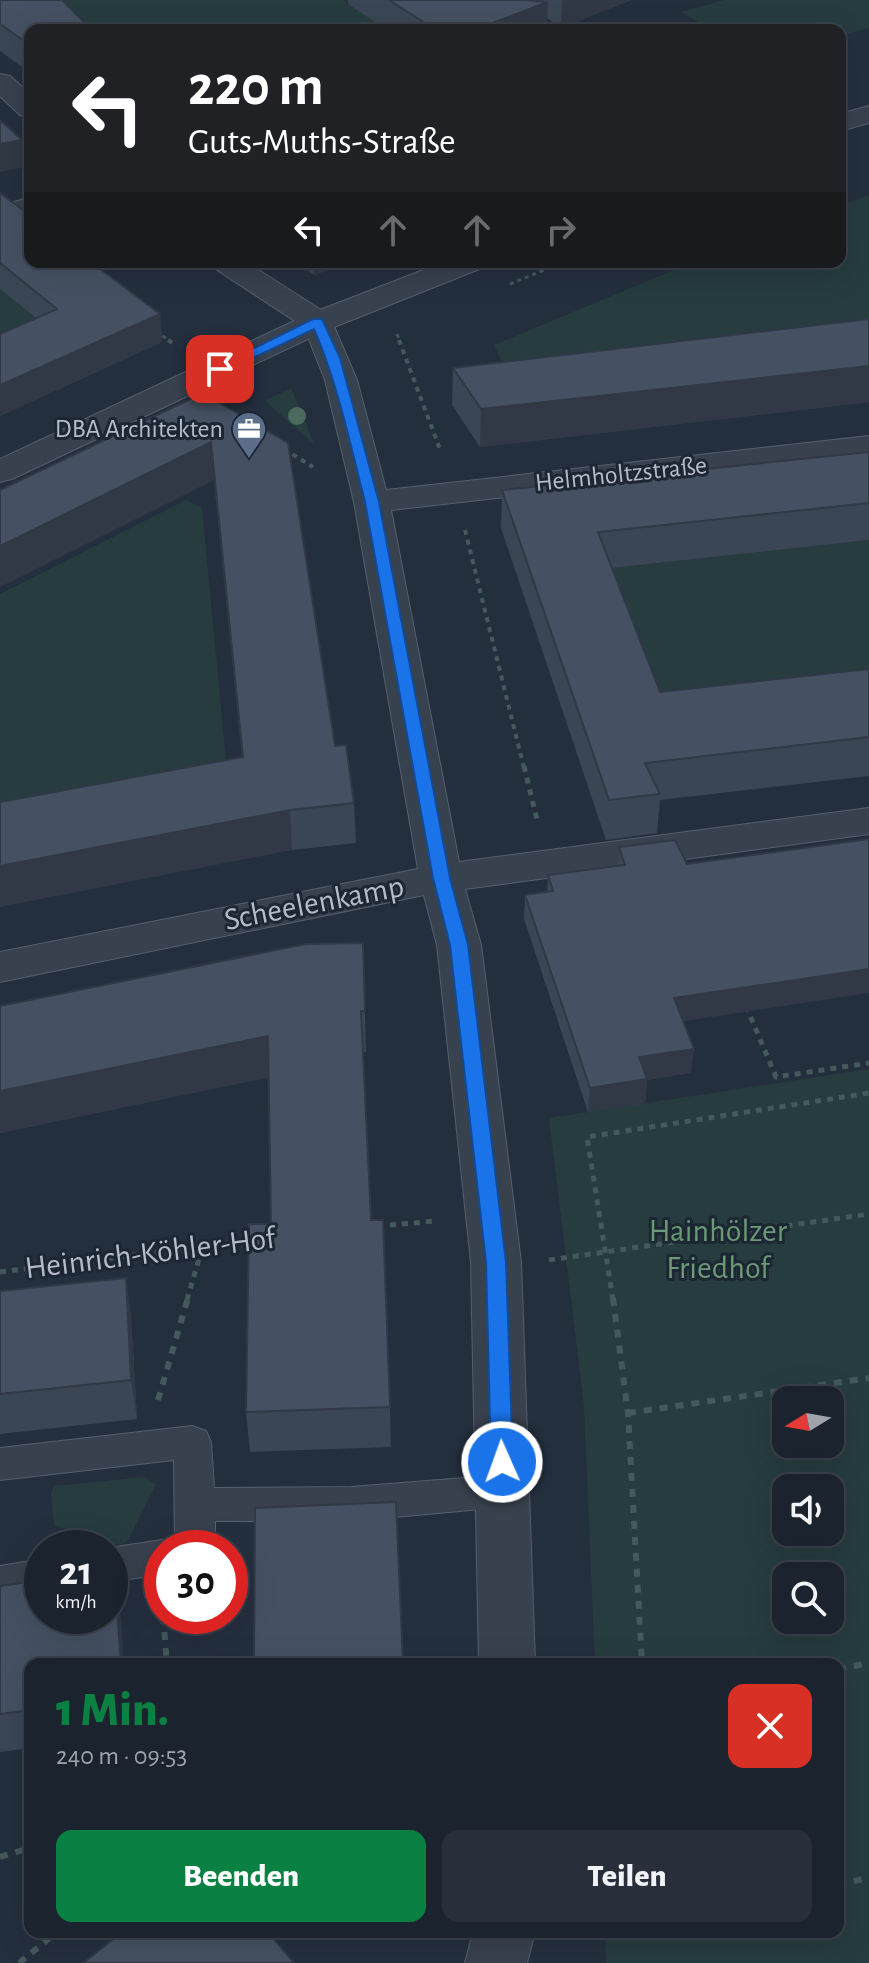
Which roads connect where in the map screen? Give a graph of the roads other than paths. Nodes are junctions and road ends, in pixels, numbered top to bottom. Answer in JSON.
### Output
{"nodes":[{"id":1,"x":0,"y":82,"type":"edge"},
{"id":2,"x":24,"y":104,"type":"edge"},
{"id":3,"x":869,"y":114,"type":"edge"},
{"id":4,"x":846,"y":121,"type":"edge"},
{"id":5,"x":234,"y":268,"type":"edge"},
{"id":6,"x":456,"y":268,"type":"edge"},
{"id":7,"x":318,"y":322,"type":"junction"},
{"id":8,"x":869,"y":446,"type":"edge"},
{"id":9,"x":0,"y":472,"type":"edge"},
{"id":10,"x":372,"y":502,"type":"junction"},
{"id":11,"x":869,"y":821,"type":"edge"},
{"id":12,"x":441,"y":878,"type":"junction"},
{"id":13,"x":0,"y":967,"type":"edge"},
{"id":14,"x":0,"y":1464,"type":"edge"},
{"id":15,"x":503,"y":1491,"type":"junction"},
{"id":16,"x":195,"y":1505,"type":"junction"},
{"id":17,"x":195,"y":1530,"type":"edge"},
{"id":18,"x":24,"y":1579,"type":"edge"},
{"id":19,"x":0,"y":1584,"type":"edge"},
{"id":20,"x":507,"y":1658,"type":"edge"},
{"id":21,"x":502,"y":1938,"type":"edge"},
{"id":22,"x":496,"y":1963,"type":"edge"}],
"edges":[{"from":1,"to":2,"type":"street"},
{"from":3,"to":4,"type":"street"},
{"from":5,"to":7,"type":"street"},
{"from":6,"to":7,"type":"street"},
{"from":7,"to":9,"type":"street"},
{"from":7,"to":10,"type":"street"},
{"from":8,"to":10,"type":"street","name":"Helmholtzstraße"},
{"from":10,"to":12,"type":"street"},
{"from":11,"to":12,"type":"street","name":"Scheelenkamp"},
{"from":12,"to":13,"type":"street","name":"Scheelenkamp"},
{"from":12,"to":15,"type":"street"},
{"from":14,"to":16,"type":"lane"},
{"from":15,"to":16,"type":"lane"},
{"from":15,"to":20,"type":"street"},
{"from":16,"to":17,"type":"lane"},
{"from":18,"to":19,"type":"lane"},
{"from":21,"to":22,"type":"street"}]}
